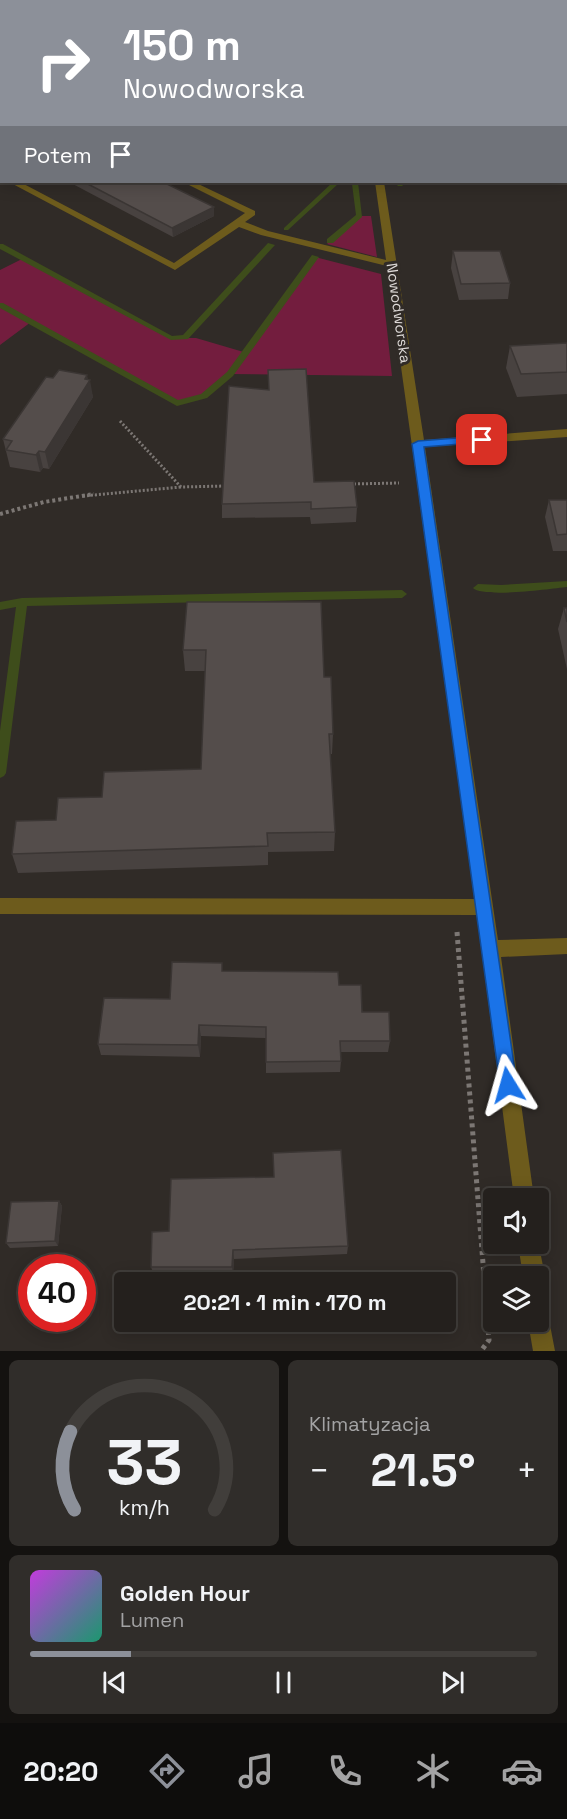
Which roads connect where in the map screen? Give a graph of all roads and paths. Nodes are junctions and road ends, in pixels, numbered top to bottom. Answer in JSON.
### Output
{"nodes":[{"id":1,"x":16,"y":183,"type":"edge"},
{"id":2,"x":189,"y":183,"type":"edge"},
{"id":3,"x":380,"y":183,"type":"edge"},
{"id":4,"x":238,"y":223,"type":"junction"},
{"id":5,"x":392,"y":264,"type":"junction"},
{"id":6,"x":120,"y":421,"type":"dead end"},
{"id":7,"x":567,"y":433,"type":"edge"},
{"id":8,"x":418,"y":444,"type":"junction"},
{"id":9,"x":424,"y":483,"type":"junction"},
{"id":10,"x":343,"y":484,"type":"edge"},
{"id":11,"x":227,"y":486,"type":"edge"},
{"id":12,"x":181,"y":487,"type":"junction"},
{"id":13,"x":0,"y":514,"type":"edge"},
{"id":14,"x":0,"y":906,"type":"edge"},
{"id":15,"x":455,"y":907,"type":"junction"},
{"id":16,"x":485,"y":907,"type":"junction"},
{"id":17,"x":567,"y":946,"type":"edge"},
{"id":18,"x":491,"y":949,"type":"junction"},
{"id":19,"x":523,"y":1188,"type":"edge"},
{"id":20,"x":541,"y":1332,"type":"edge"},
{"id":21,"x":481,"y":1351,"type":"edge"},
{"id":22,"x":544,"y":1351,"type":"edge"}],
"edges":[{"from":1,"to":4,"type":"street"},
{"from":2,"to":4,"type":"street"},
{"from":3,"to":5,"type":"street","name":"Nowodworska"},
{"from":4,"to":5,"type":"street"},
{"from":5,"to":8,"type":"street","name":"Nowodworska"},
{"from":6,"to":12,"type":"path"},
{"from":7,"to":8,"type":"street"},
{"from":8,"to":9,"type":"street","name":"Nowodworska"},
{"from":9,"to":10,"type":"path"},
{"from":9,"to":16,"type":"street","name":"Nowodworska"},
{"from":11,"to":12,"type":"path"},
{"from":12,"to":13,"type":"path"},
{"from":14,"to":15,"type":"street"},
{"from":15,"to":16,"type":"street"},
{"from":15,"to":21,"type":"path"},
{"from":16,"to":18,"type":"street","name":"Nowodworska"},
{"from":17,"to":18,"type":"street"},
{"from":18,"to":19,"type":"street","name":"Nowodworska"},
{"from":20,"to":22,"type":"street"}]}
